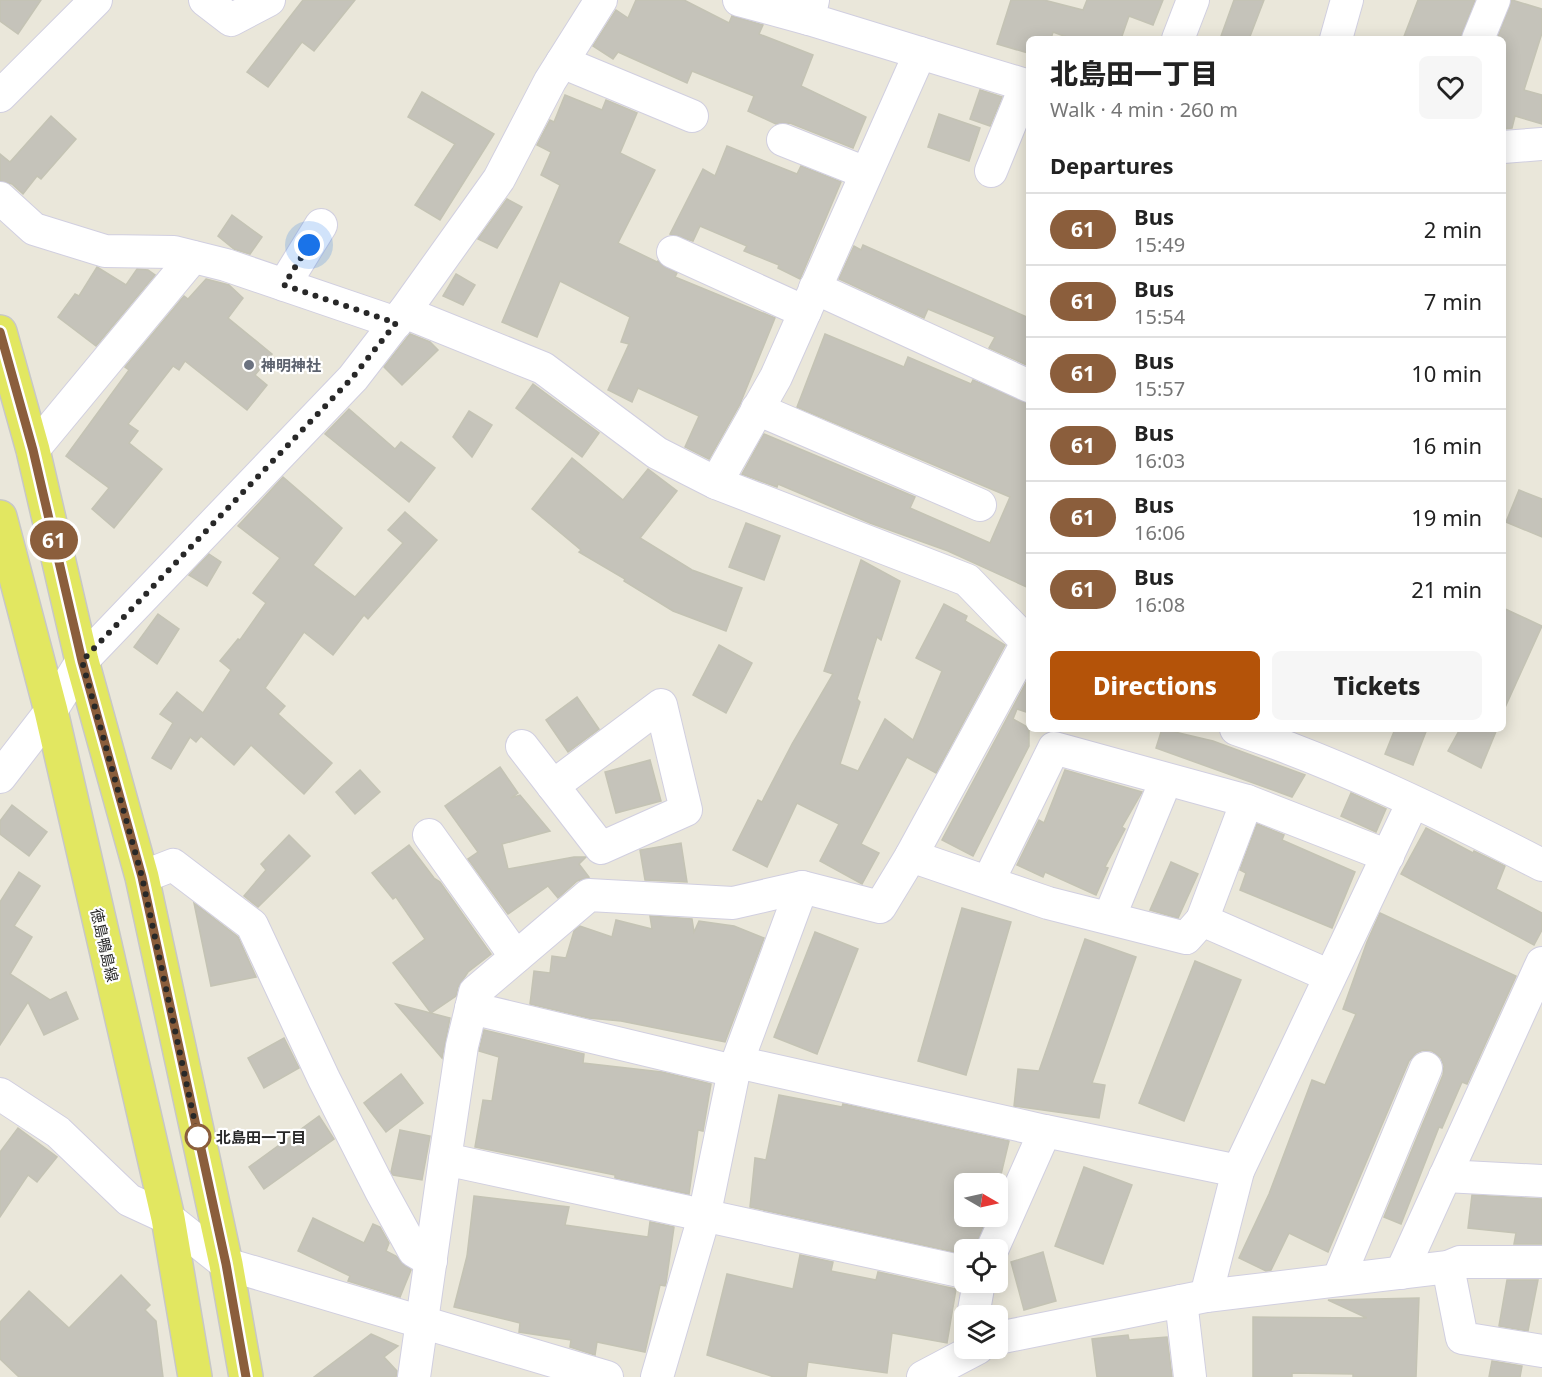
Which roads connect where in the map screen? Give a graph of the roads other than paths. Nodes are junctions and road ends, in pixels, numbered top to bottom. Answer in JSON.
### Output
{"nodes":[{"id":1,"x":96,"y":0,"type":"edge"},
{"id":2,"x":205,"y":0,"type":"edge"},
{"id":3,"x":269,"y":0,"type":"edge"},
{"id":4,"x":601,"y":0,"type":"edge"},
{"id":5,"x":739,"y":0,"type":"edge"},
{"id":6,"x":1193,"y":0,"type":"edge"},
{"id":7,"x":1347,"y":0,"type":"edge"},
{"id":8,"x":1494,"y":0,"type":"edge"},
{"id":9,"x":811,"y":10,"type":"edge"},
{"id":10,"x":1179,"y":36,"type":"edge"},
{"id":11,"x":1337,"y":36,"type":"edge"},
{"id":12,"x":1479,"y":36,"type":"edge"},
{"id":13,"x":920,"y":53,"type":"junction"},
{"id":14,"x":562,"y":62,"type":"junction"},
{"id":15,"x":1026,"y":86,"type":"edge"},
{"id":16,"x":1026,"y":88,"type":"edge"},
{"id":17,"x":0,"y":96,"type":"edge"},
{"id":18,"x":692,"y":116,"type":"dead end"},
{"id":19,"x":783,"y":140,"type":"dead end"},
{"id":20,"x":1542,"y":144,"type":"edge"},
{"id":21,"x":1506,"y":147,"type":"edge"},
{"id":22,"x":991,"y":171,"type":"dead end"},
{"id":23,"x":866,"y":173,"type":"junction"},
{"id":24,"x":0,"y":198,"type":"edge"},
{"id":25,"x":321,"y":225,"type":"dead end"},
{"id":26,"x":673,"y":252,"type":"dead end"},
{"id":27,"x":193,"y":257,"type":"junction"},
{"id":28,"x":284,"y":285,"type":"junction"},
{"id":29,"x":810,"y":300,"type":"junction"},
{"id":30,"x":400,"y":317,"type":"junction"},
{"id":31,"x":0,"y":332,"type":"edge"},
{"id":32,"x":1026,"y":385,"type":"edge"},
{"id":33,"x":757,"y":409,"type":"junction"},
{"id":34,"x":33,"y":450,"type":"junction"},
{"id":35,"x":716,"y":483,"type":"junction"},
{"id":36,"x":980,"y":505,"type":"dead end"},
{"id":37,"x":0,"y":517,"type":"edge"},
{"id":38,"x":1026,"y":642,"type":"edge"},
{"id":39,"x":1026,"y":648,"type":"edge"},
{"id":40,"x":82,"y":661,"type":"junction"},
{"id":41,"x":51,"y":711,"type":"junction"},
{"id":42,"x":1245,"y":732,"type":"edge"},
{"id":43,"x":522,"y":746,"type":"dead end"},
{"id":44,"x":0,"y":777,"type":"edge"},
{"id":45,"x":1166,"y":780,"type":"junction"},
{"id":46,"x":553,"y":786,"type":"junction"},
{"id":47,"x":1248,"y":801,"type":"junction"},
{"id":48,"x":1413,"y":802,"type":"junction"},
{"id":49,"x":429,"y":835,"type":"dead end"},
{"id":50,"x":601,"y":848,"type":"junction"},
{"id":51,"x":911,"y":856,"type":"junction"},
{"id":52,"x":1388,"y":856,"type":"junction"},
{"id":53,"x":1542,"y":865,"type":"edge"},
{"id":54,"x":142,"y":877,"type":"junction"},
{"id":55,"x":988,"y":882,"type":"junction"},
{"id":56,"x":802,"y":887,"type":"junction"},
{"id":57,"x":624,"y":898,"type":"junction"},
{"id":58,"x":1109,"y":918,"type":"junction"},
{"id":59,"x":1203,"y":920,"type":"junction"},
{"id":60,"x":516,"y":957,"type":"junction"},
{"id":61,"x":1542,"y":963,"type":"edge"},
{"id":62,"x":1330,"y":976,"type":"junction"},
{"id":63,"x":471,"y":1008,"type":"junction"},
{"id":64,"x":736,"y":1066,"type":"junction"},
{"id":65,"x":1426,"y":1068,"type":"dead end"},
{"id":66,"x":0,"y":1094,"type":"edge"},
{"id":67,"x":1045,"y":1131,"type":"junction"},
{"id":68,"x":446,"y":1160,"type":"junction"},
{"id":69,"x":1238,"y":1171,"type":"junction"},
{"id":70,"x":1445,"y":1176,"type":"junction"},
{"id":71,"x":1542,"y":1181,"type":"edge"},
{"id":72,"x":704,"y":1217,"type":"junction"},
{"id":73,"x":168,"y":1218,"type":"junction"},
{"id":74,"x":997,"y":1239,"type":"edge"},
{"id":75,"x":431,"y":1261,"type":"junction"},
{"id":76,"x":1542,"y":1262,"type":"edge"},
{"id":77,"x":226,"y":1264,"type":"junction"},
{"id":78,"x":1448,"y":1268,"type":"junction"},
{"id":79,"x":954,"y":1270,"type":"edge"},
{"id":80,"x":1401,"y":1273,"type":"junction"},
{"id":81,"x":1338,"y":1280,"type":"junction"},
{"id":82,"x":1193,"y":1298,"type":"junction"},
{"id":83,"x":422,"y":1324,"type":"junction"},
{"id":84,"x":1008,"y":1336,"type":"edge"},
{"id":85,"x":1542,"y":1351,"type":"edge"},
{"id":86,"x":966,"y":1359,"type":"edge"},
{"id":87,"x":195,"y":1377,"type":"edge"},
{"id":88,"x":246,"y":1377,"type":"edge"},
{"id":89,"x":414,"y":1377,"type":"edge"},
{"id":90,"x":606,"y":1377,"type":"edge"},
{"id":91,"x":657,"y":1377,"type":"edge"},
{"id":92,"x":923,"y":1377,"type":"edge"},
{"id":93,"x":1190,"y":1377,"type":"edge"}],
"edges":[{"from":1,"to":17,"type":"street"},
{"from":2,"to":3,"type":"street"},
{"from":4,"to":14,"type":"street"},
{"from":5,"to":9,"type":"street"},
{"from":6,"to":10,"type":"street"},
{"from":7,"to":11,"type":"street"},
{"from":8,"to":12,"type":"street"},
{"from":9,"to":13,"type":"street"},
{"from":13,"to":15,"type":"street"},
{"from":13,"to":23,"type":"street"},
{"from":14,"to":18,"type":"street"},
{"from":14,"to":30,"type":"street"},
{"from":16,"to":22,"type":"street"},
{"from":19,"to":23,"type":"street"},
{"from":20,"to":21,"type":"street"},
{"from":23,"to":29,"type":"street"},
{"from":24,"to":27,"type":"street"},
{"from":25,"to":28,"type":"street"},
{"from":26,"to":29,"type":"street"},
{"from":27,"to":28,"type":"street"},
{"from":27,"to":34,"type":"street"},
{"from":28,"to":30,"type":"street"},
{"from":29,"to":32,"type":"street"},
{"from":29,"to":33,"type":"street"},
{"from":30,"to":35,"type":"street"},
{"from":30,"to":40,"type":"street"},
{"from":31,"to":34,"type":"main road"},
{"from":33,"to":35,"type":"street"},
{"from":33,"to":36,"type":"street"},
{"from":34,"to":40,"type":"main road"},
{"from":35,"to":38,"type":"street"},
{"from":37,"to":41,"type":"main road","name":"徳島鴨島線"},
{"from":39,"to":51,"type":"street"},
{"from":40,"to":41,"type":"street"},
{"from":40,"to":54,"type":"main road"},
{"from":41,"to":44,"type":"street"},
{"from":41,"to":73,"type":"main road","name":"徳島鴨島線"},
{"from":42,"to":48,"type":"street"},
{"from":43,"to":46,"type":"street"},
{"from":45,"to":47,"type":"street"},
{"from":45,"to":55,"type":"street"},
{"from":45,"to":58,"type":"street"},
{"from":46,"to":50,"type":"street"},
{"from":46,"to":50,"type":"street"},
{"from":47,"to":52,"type":"street"},
{"from":47,"to":59,"type":"street"},
{"from":48,"to":52,"type":"street"},
{"from":48,"to":53,"type":"street"},
{"from":49,"to":60,"type":"street"},
{"from":50,"to":57,"type":"street"},
{"from":51,"to":55,"type":"street"},
{"from":51,"to":56,"type":"street"},
{"from":52,"to":62,"type":"street"},
{"from":54,"to":75,"type":"street"},
{"from":54,"to":77,"type":"main road"},
{"from":55,"to":58,"type":"street"},
{"from":56,"to":57,"type":"street"},
{"from":56,"to":64,"type":"street"},
{"from":57,"to":60,"type":"street"},
{"from":58,"to":59,"type":"street"},
{"from":59,"to":62,"type":"street"},
{"from":60,"to":63,"type":"street"},
{"from":61,"to":70,"type":"street"},
{"from":62,"to":69,"type":"street"},
{"from":63,"to":64,"type":"street"},
{"from":63,"to":68,"type":"street"},
{"from":64,"to":67,"type":"street"},
{"from":64,"to":72,"type":"street"},
{"from":65,"to":81,"type":"street"},
{"from":66,"to":73,"type":"street"},
{"from":67,"to":69,"type":"street"},
{"from":67,"to":74,"type":"street"},
{"from":68,"to":72,"type":"street"},
{"from":68,"to":75,"type":"street"},
{"from":69,"to":82,"type":"street"},
{"from":70,"to":71,"type":"street"},
{"from":70,"to":80,"type":"street"},
{"from":72,"to":79,"type":"street"},
{"from":72,"to":91,"type":"street"},
{"from":73,"to":77,"type":"street"},
{"from":73,"to":87,"type":"main road","name":"徳島鴨島線"},
{"from":75,"to":83,"type":"street"},
{"from":76,"to":78,"type":"street"},
{"from":77,"to":83,"type":"street"},
{"from":77,"to":88,"type":"main road"},
{"from":78,"to":80,"type":"street"},
{"from":78,"to":85,"type":"street"},
{"from":80,"to":81,"type":"street"},
{"from":81,"to":82,"type":"street"},
{"from":82,"to":84,"type":"street"},
{"from":82,"to":93,"type":"street"},
{"from":83,"to":89,"type":"street"},
{"from":83,"to":90,"type":"street"},
{"from":86,"to":92,"type":"street"}]}
